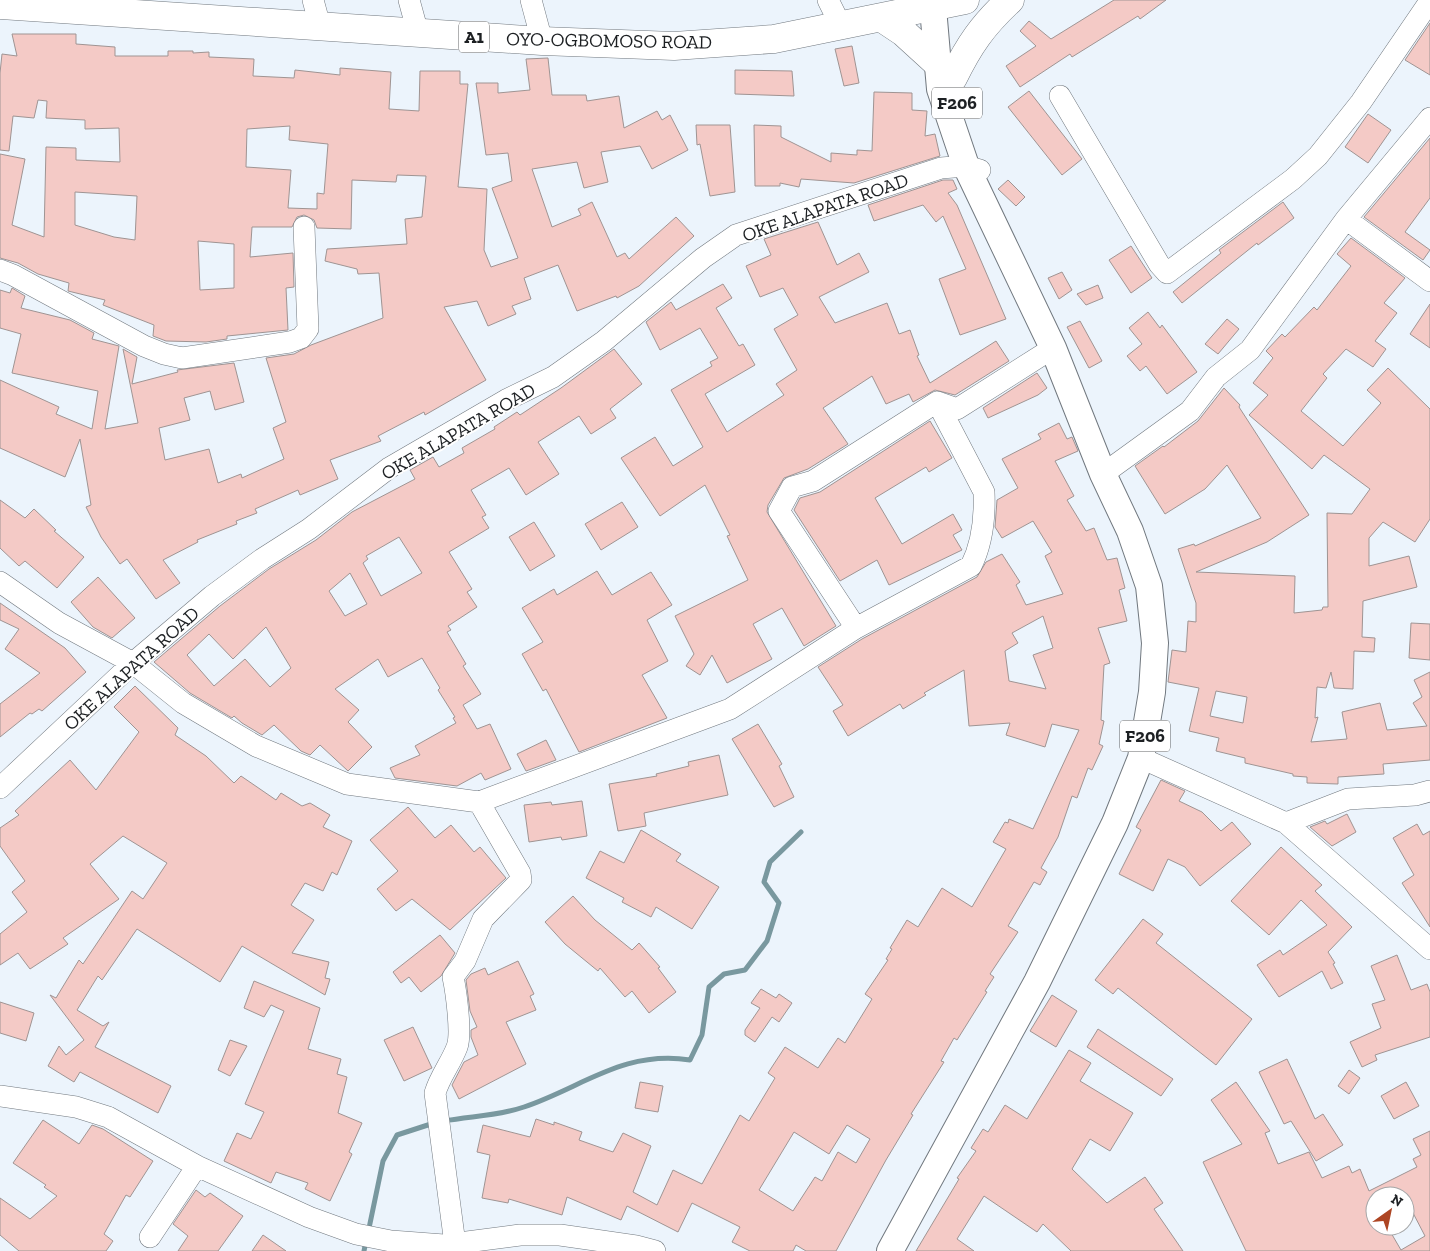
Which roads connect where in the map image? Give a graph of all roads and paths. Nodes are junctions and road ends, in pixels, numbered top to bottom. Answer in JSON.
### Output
{"nodes":[{"id":1,"x":313,"y":0,"type":"edge"},
{"id":2,"x":409,"y":0,"type":"edge"},
{"id":3,"x":531,"y":0,"type":"edge"},
{"id":4,"x":828,"y":0,"type":"edge"},
{"id":5,"x":1010,"y":0,"type":"edge"},
{"id":6,"x":1430,"y":1,"type":"edge"},
{"id":7,"x":952,"y":3,"type":"edge"},
{"id":8,"x":0,"y":5,"type":"edge"},
{"id":9,"x":882,"y":18,"type":"junction"},
{"id":10,"x":320,"y":26,"type":"junction"},
{"id":11,"x":841,"y":26,"type":"junction"},
{"id":12,"x":418,"y":33,"type":"junction"},
{"id":13,"x":542,"y":41,"type":"junction"},
{"id":14,"x":945,"y":70,"type":"junction"},
{"id":15,"x":1060,"y":96,"type":"dead end"},
{"id":16,"x":1430,"y":118,"type":"edge"},
{"id":17,"x":974,"y":168,"type":"junction"},
{"id":18,"x":1346,"y":219,"type":"junction"},
{"id":19,"x":304,"y":227,"type":"dead end"},
{"id":20,"x":0,"y":270,"type":"edge"},
{"id":21,"x":1430,"y":281,"type":"edge"},
{"id":22,"x":1052,"y":348,"type":"junction"},
{"id":23,"x":937,"y":402,"type":"junction"},
{"id":24,"x":1103,"y":474,"type":"junction"},
{"id":25,"x":0,"y":582,"type":"edge"},
{"id":26,"x":856,"y":628,"type":"junction"},
{"id":27,"x":133,"y":663,"type":"junction"},
{"id":28,"x":1141,"y":758,"type":"junction"},
{"id":29,"x":2,"y":784,"type":"edge"},
{"id":30,"x":1430,"y":791,"type":"edge"},
{"id":31,"x":479,"y":802,"type":"junction"},
{"id":32,"x":1286,"y":823,"type":"junction"},
{"id":33,"x":1430,"y":949,"type":"edge"},
{"id":34,"x":0,"y":1096,"type":"edge"},
{"id":35,"x":197,"y":1166,"type":"junction"},
{"id":36,"x":150,"y":1237,"type":"dead end"},
{"id":37,"x":447,"y":1247,"type":"edge"},
{"id":38,"x":655,"y":1251,"type":"edge"},
{"id":39,"x":890,"y":1251,"type":"edge"}],
"edges":[{"from":1,"to":10,"type":"street"},
{"from":2,"to":12,"type":"street"},
{"from":3,"to":13,"type":"street"},
{"from":4,"to":11,"type":"street"},
{"from":5,"to":14,"type":"highway"},
{"from":6,"to":15,"type":"street"},
{"from":7,"to":9,"type":"highway","name":"OYO-OGBOMOSO ROAD","number":"A1"},
{"from":7,"to":14,"type":"main road","number":"F206"},
{"from":8,"to":10,"type":"highway","name":"OYO-OGBOMOSO ROAD","number":"A1"},
{"from":9,"to":11,"type":"highway","name":"OYO-OGBOMOSO ROAD","number":"A1"},
{"from":9,"to":14,"type":"highway"},
{"from":10,"to":12,"type":"highway","name":"OYO-OGBOMOSO ROAD","number":"A1"},
{"from":11,"to":13,"type":"highway","name":"OYO-OGBOMOSO ROAD","number":"A1"},
{"from":12,"to":13,"type":"highway","name":"OYO-OGBOMOSO ROAD","number":"A1"},
{"from":14,"to":17,"type":"main road","number":"F206"},
{"from":16,"to":18,"type":"street"},
{"from":17,"to":22,"type":"main road","number":"F206"},
{"from":17,"to":27,"type":"street","name":"OKE ALAPATA ROAD"},
{"from":18,"to":21,"type":"street"},
{"from":18,"to":24,"type":"street"},
{"from":19,"to":20,"type":"street"},
{"from":22,"to":23,"type":"street"},
{"from":22,"to":24,"type":"main road","number":"F206"},
{"from":23,"to":26,"type":"street"},
{"from":23,"to":26,"type":"street"},
{"from":24,"to":28,"type":"main road","number":"F206"},
{"from":25,"to":27,"type":"street"},
{"from":26,"to":31,"type":"street"},
{"from":27,"to":29,"type":"street","name":"OKE ALAPATA ROAD"},
{"from":27,"to":31,"type":"street"},
{"from":28,"to":32,"type":"street"},
{"from":28,"to":39,"type":"main road","number":"F206"},
{"from":30,"to":32,"type":"street"},
{"from":31,"to":37,"type":"street"},
{"from":32,"to":33,"type":"street"},
{"from":34,"to":35,"type":"street"},
{"from":35,"to":36,"type":"street"},
{"from":35,"to":37,"type":"street"},
{"from":37,"to":38,"type":"street"}]}
